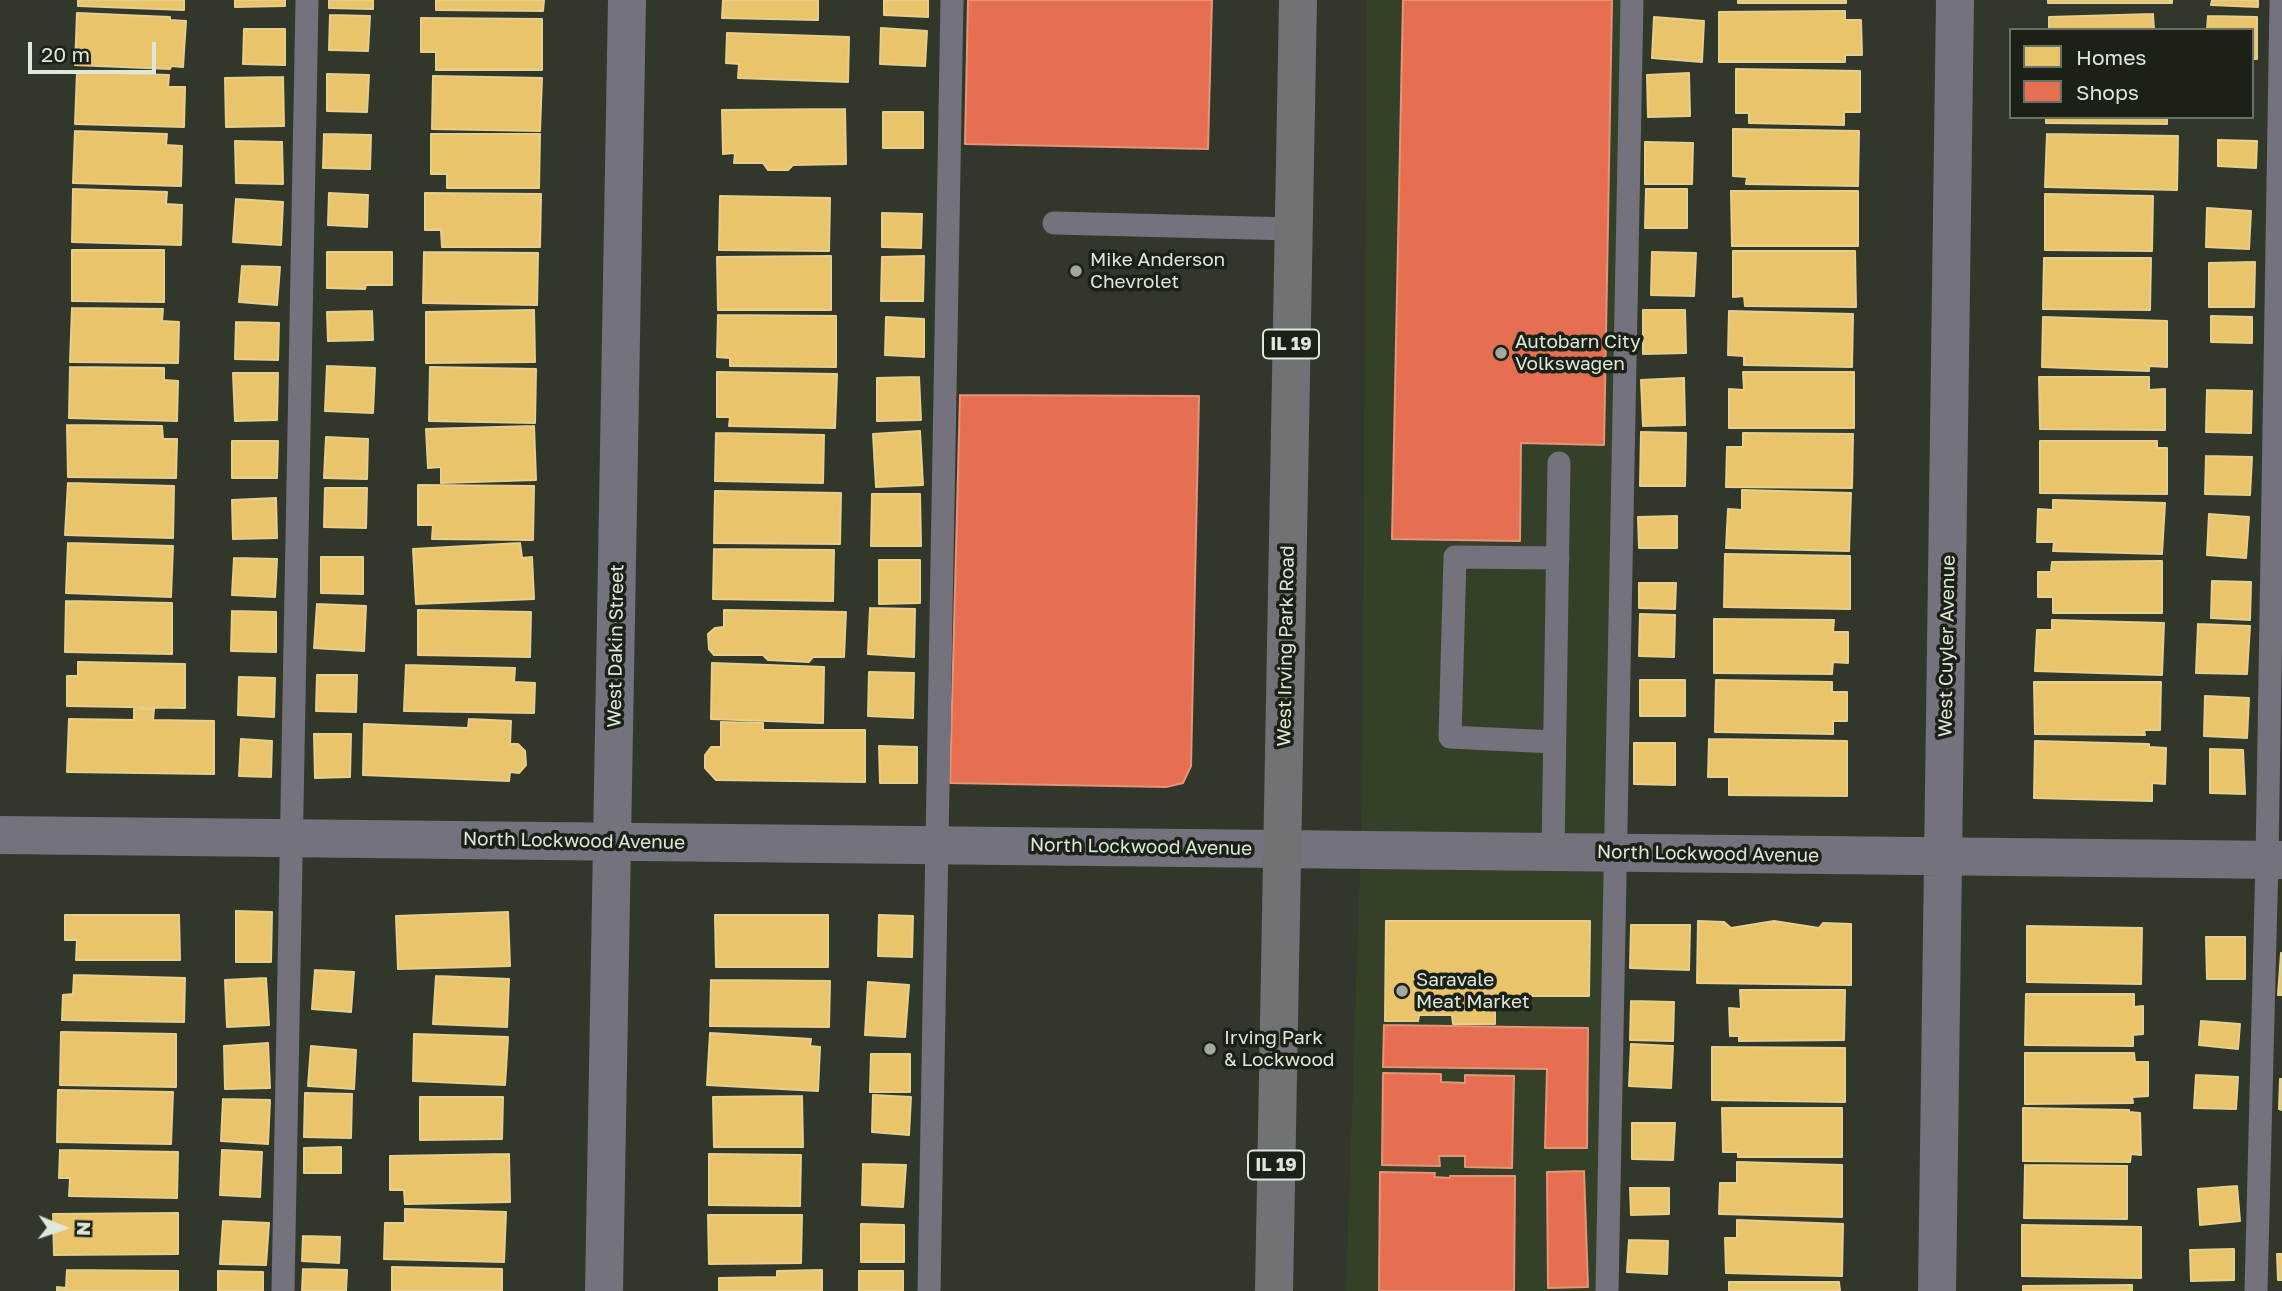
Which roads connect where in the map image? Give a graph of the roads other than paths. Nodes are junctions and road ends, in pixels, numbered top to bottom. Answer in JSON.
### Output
{"nodes":[{"id":1,"x":307,"y":0,"type":"edge"},
{"id":2,"x":627,"y":0,"type":"edge"},
{"id":3,"x":952,"y":0,"type":"edge"},
{"id":4,"x":1297,"y":0,"type":"edge"},
{"id":5,"x":1632,"y":0,"type":"edge"},
{"id":6,"x":1955,"y":0,"type":"edge"},
{"id":7,"x":2281,"y":0,"type":"edge"},
{"id":8,"x":1054,"y":223,"type":"dead end"},
{"id":9,"x":1293,"y":229,"type":"junction"},
{"id":10,"x":1559,"y":463,"type":"dead end"},
{"id":11,"x":1558,"y":558,"type":"junction"},
{"id":12,"x":1555,"y":742,"type":"junction"},
{"id":13,"x":0,"y":835,"type":"edge"},
{"id":14,"x":292,"y":838,"type":"junction"},
{"id":15,"x":613,"y":841,"type":"junction"},
{"id":16,"x":937,"y":845,"type":"junction"},
{"id":17,"x":1283,"y":849,"type":"junction"},
{"id":18,"x":1553,"y":852,"type":"junction"},
{"id":19,"x":1615,"y":853,"type":"junction"},
{"id":20,"x":1944,"y":856,"type":"junction"},
{"id":21,"x":2274,"y":860,"type":"edge"},
{"id":22,"x":284,"y":1291,"type":"edge"},
{"id":23,"x":604,"y":1291,"type":"edge"},
{"id":24,"x":929,"y":1291,"type":"edge"},
{"id":25,"x":1274,"y":1291,"type":"edge"},
{"id":26,"x":1607,"y":1291,"type":"edge"},
{"id":27,"x":1937,"y":1291,"type":"edge"},
{"id":28,"x":2256,"y":1291,"type":"edge"}],
"edges":[{"from":1,"to":14,"type":"lane"},
{"from":2,"to":15,"type":"street","name":"West Dakin Street"},
{"from":3,"to":16,"type":"lane"},
{"from":4,"to":9,"type":"main road","name":"West Irving Park Road","number":"IL 19"},
{"from":5,"to":19,"type":"lane"},
{"from":6,"to":20,"type":"street","name":"West Cuyler Avenue"},
{"from":7,"to":21,"type":"lane"},
{"from":8,"to":9,"type":"lane"},
{"from":9,"to":17,"type":"main road","name":"West Irving Park Road","number":"IL 19"},
{"from":10,"to":11,"type":"lane"},
{"from":11,"to":12,"type":"lane"},
{"from":11,"to":12,"type":"lane"},
{"from":12,"to":18,"type":"lane"},
{"from":13,"to":14,"type":"street","name":"North Lockwood Avenue"},
{"from":14,"to":15,"type":"street","name":"North Lockwood Avenue"},
{"from":14,"to":22,"type":"lane"},
{"from":15,"to":16,"type":"street","name":"North Lockwood Avenue"},
{"from":15,"to":23,"type":"street","name":"West Dakin Street"},
{"from":16,"to":17,"type":"street","name":"North Lockwood Avenue"},
{"from":16,"to":24,"type":"lane"},
{"from":17,"to":18,"type":"street","name":"North Lockwood Avenue"},
{"from":17,"to":25,"type":"main road","name":"West Irving Park Road","number":"IL 19"},
{"from":18,"to":19,"type":"street","name":"North Lockwood Avenue"},
{"from":19,"to":20,"type":"street","name":"North Lockwood Avenue"},
{"from":19,"to":26,"type":"lane"},
{"from":20,"to":21,"type":"street","name":"North Lockwood Avenue"},
{"from":20,"to":27,"type":"street","name":"West Cuyler Avenue"},
{"from":21,"to":28,"type":"lane"}]}
